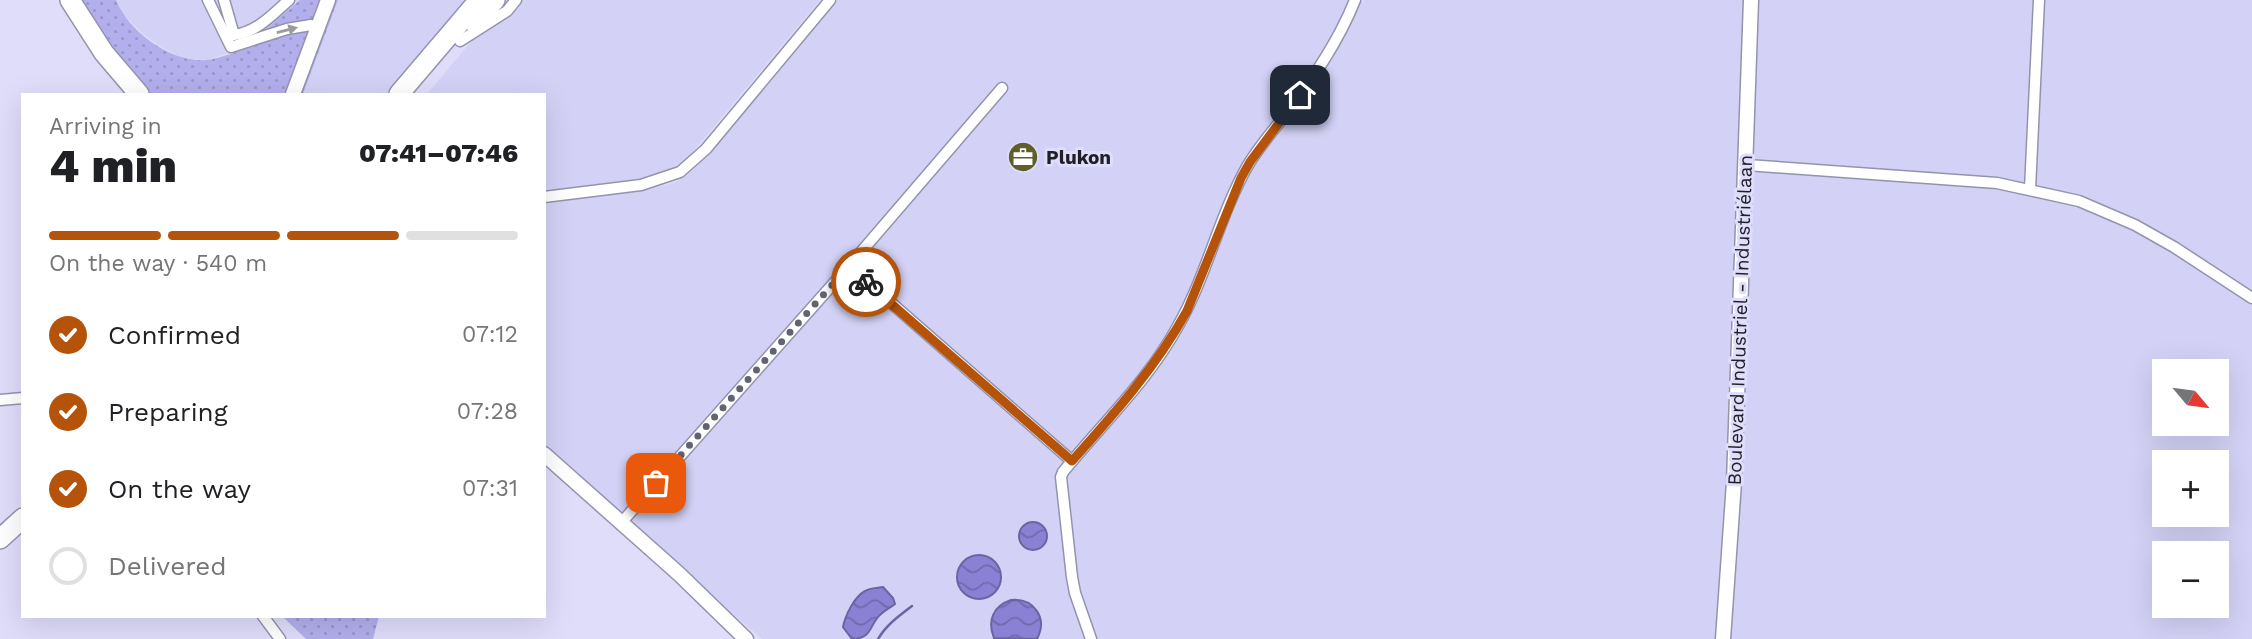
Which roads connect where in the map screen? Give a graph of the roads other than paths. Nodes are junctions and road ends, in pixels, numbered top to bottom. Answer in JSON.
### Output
{"nodes":[{"id":1,"x":70,"y":0,"type":"edge"},
{"id":2,"x":208,"y":0,"type":"edge"},
{"id":3,"x":223,"y":0,"type":"edge"},
{"id":4,"x":289,"y":0,"type":"edge"},
{"id":5,"x":328,"y":0,"type":"edge"},
{"id":6,"x":479,"y":0,"type":"edge"},
{"id":7,"x":495,"y":0,"type":"edge"},
{"id":8,"x":516,"y":0,"type":"edge"},
{"id":9,"x":830,"y":0,"type":"edge"},
{"id":10,"x":1354,"y":0,"type":"edge"},
{"id":11,"x":1751,"y":0,"type":"edge"},
{"id":12,"x":2039,"y":0,"type":"edge"},
{"id":13,"x":317,"y":28,"type":"junction"},
{"id":14,"x":230,"y":38,"type":"junction"},
{"id":15,"x":460,"y":41,"type":"junction"},
{"id":16,"x":1002,"y":88,"type":"dead end"},
{"id":17,"x":138,"y":93,"type":"edge"},
{"id":18,"x":293,"y":93,"type":"edge"},
{"id":19,"x":400,"y":93,"type":"edge"},
{"id":20,"x":417,"y":93,"type":"edge"},
{"id":21,"x":1746,"y":165,"type":"junction"},
{"id":22,"x":2030,"y":189,"type":"junction"},
{"id":23,"x":546,"y":197,"type":"edge"},
{"id":24,"x":849,"y":266,"type":"junction"},
{"id":25,"x":2252,"y":298,"type":"edge"},
{"id":26,"x":21,"y":398,"type":"edge"},
{"id":27,"x":0,"y":400,"type":"edge"},
{"id":28,"x":546,"y":456,"type":"edge"},
{"id":29,"x":1072,"y":461,"type":"junction"},
{"id":30,"x":21,"y":505,"type":"edge"},
{"id":31,"x":21,"y":521,"type":"edge"},
{"id":32,"x":0,"y":523,"type":"edge"},
{"id":33,"x":621,"y":523,"type":"junction"},
{"id":34,"x":0,"y":539,"type":"edge"},
{"id":35,"x":265,"y":618,"type":"edge"},
{"id":36,"x":281,"y":639,"type":"edge"},
{"id":37,"x":746,"y":639,"type":"edge"},
{"id":38,"x":1091,"y":639,"type":"edge"},
{"id":39,"x":1723,"y":639,"type":"edge"}],
"edges":[{"from":1,"to":17,"type":"highway"},
{"from":2,"to":14,"type":"street"},
{"from":3,"to":14,"type":"street"},
{"from":4,"to":14,"type":"street"},
{"from":5,"to":13,"type":"main road"},
{"from":6,"to":19,"type":"highway"},
{"from":7,"to":15,"type":"highway"},
{"from":8,"to":15,"type":"street"},
{"from":9,"to":23,"type":"street"},
{"from":10,"to":29,"type":"street"},
{"from":11,"to":21,"type":"main road","name":"Boulevard Industriel - Industriélaan"},
{"from":12,"to":22,"type":"street"},
{"from":14,"to":13,"type":"street","one_way":true},
{"from":13,"to":18,"type":"main road"},
{"from":15,"to":20,"type":"highway"},
{"from":16,"to":24,"type":"street"},
{"from":21,"to":22,"type":"street"},
{"from":21,"to":39,"type":"main road","name":"Boulevard Industriel - Industriélaan"},
{"from":22,"to":25,"type":"street"},
{"from":24,"to":29,"type":"street"},
{"from":24,"to":33,"type":"street"},
{"from":26,"to":27,"type":"street"},
{"from":28,"to":33,"type":"main road"},
{"from":29,"to":38,"type":"street"},
{"from":30,"to":32,"type":"highway"},
{"from":31,"to":34,"type":"highway"},
{"from":33,"to":37,"type":"main road"},
{"from":35,"to":36,"type":"street"}]}
